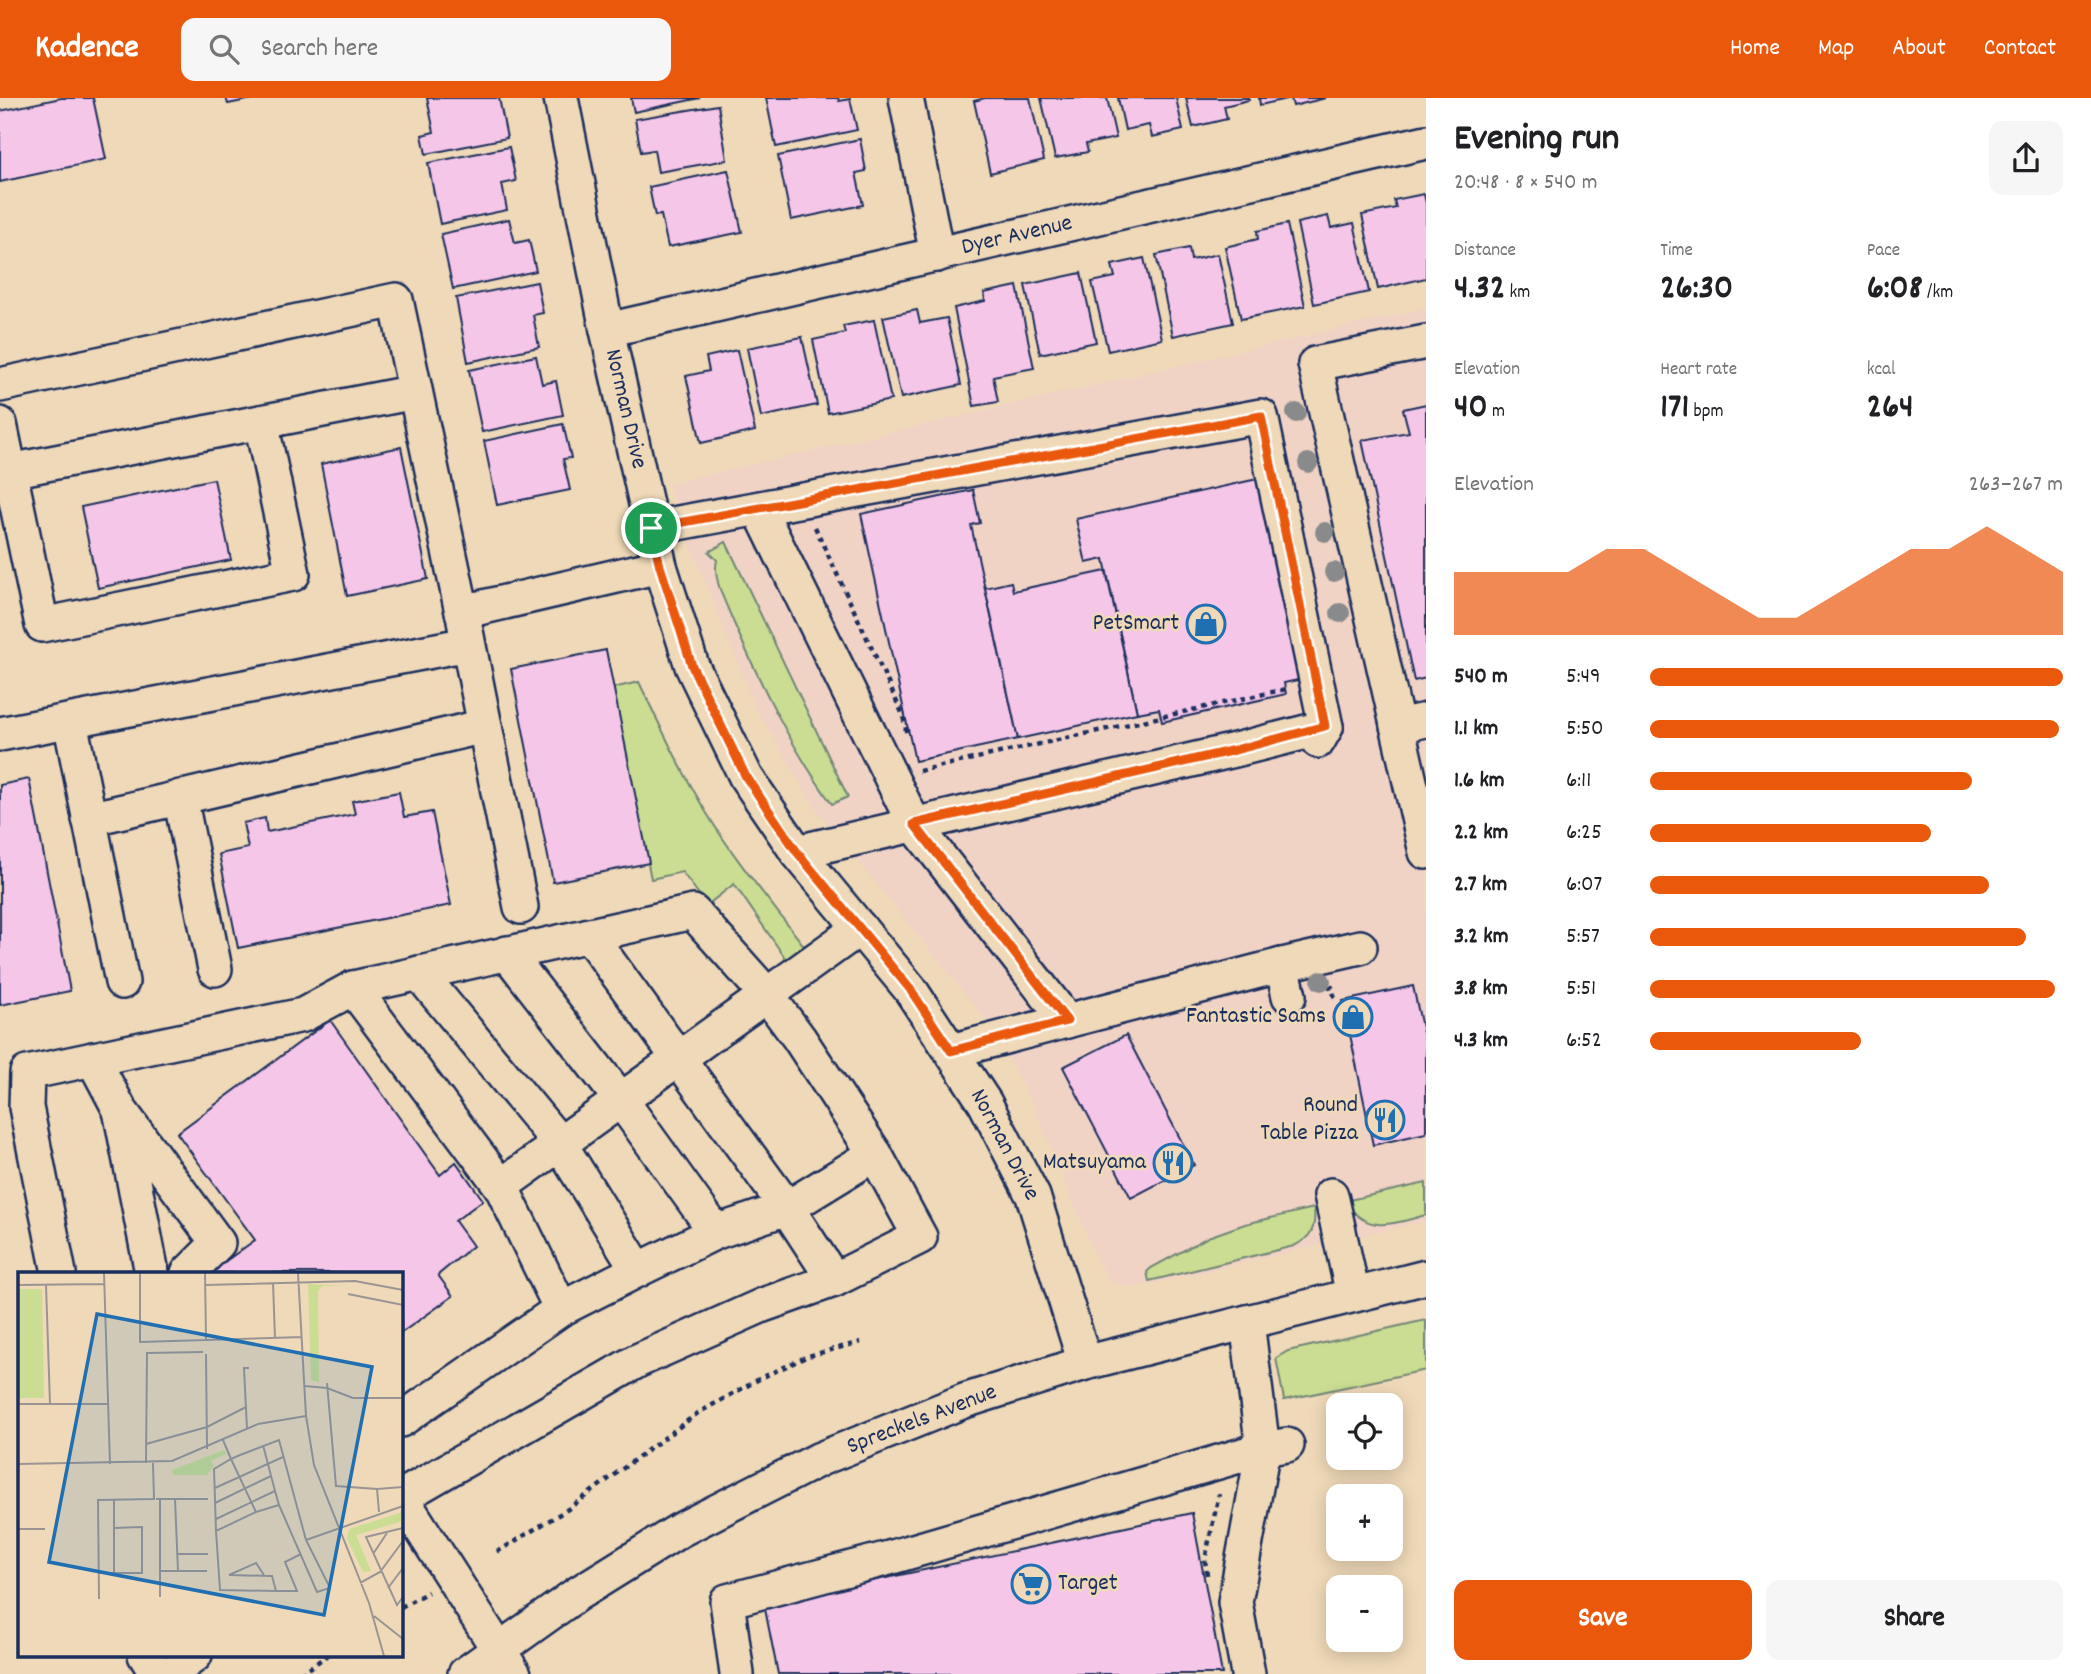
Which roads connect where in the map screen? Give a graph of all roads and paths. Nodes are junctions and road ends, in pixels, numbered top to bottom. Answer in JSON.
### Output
{"nodes":[{"id":1,"x":561,"y":98,"type":"edge"},
{"id":2,"x":906,"y":98,"type":"edge"},
{"id":3,"x":1426,"y":142,"type":"edge"},
{"id":4,"x":937,"y":255,"type":"junction"},
{"id":5,"x":607,"y":330,"type":"junction"},
{"id":6,"x":1426,"y":342,"type":"edge"},
{"id":7,"x":0,"y":385,"type":"edge"},
{"id":8,"x":415,"y":392,"type":"junction"},
{"id":9,"x":261,"y":422,"type":"junction"},
{"id":10,"x":0,"y":424,"type":"edge"},
{"id":11,"x":10,"y":471,"type":"junction"},
{"id":12,"x":759,"y":509,"type":"junction"},
{"id":13,"x":814,"y":524,"type":"dead end"},
{"id":14,"x":651,"y":528,"type":"junction"},
{"id":15,"x":660,"y":566,"type":"junction"},
{"id":16,"x":465,"y":628,"type":"junction"},
{"id":17,"x":1290,"y":688,"type":"dead end"},
{"id":18,"x":70,"y":721,"type":"junction"},
{"id":19,"x":1412,"y":723,"type":"edge"},
{"id":20,"x":485,"y":726,"type":"junction"},
{"id":21,"x":0,"y":734,"type":"edge"},
{"id":22,"x":908,"y":738,"type":"dead end"},
{"id":23,"x":915,"y":772,"type":"dead end"},
{"id":24,"x":180,"y":797,"type":"junction"},
{"id":25,"x":89,"y":818,"type":"junction"},
{"id":26,"x":914,"y":824,"type":"junction"},
{"id":27,"x":797,"y":852,"type":"junction"},
{"id":28,"x":1426,"y":852,"type":"edge"},
{"id":29,"x":521,"y":907,"type":"dead end"},
{"id":30,"x":860,"y":928,"type":"junction"},
{"id":31,"x":589,"y":936,"type":"junction"},
{"id":32,"x":1360,"y":947,"type":"dead end"},
{"id":33,"x":507,"y":953,"type":"junction"},
{"id":34,"x":215,"y":969,"type":"dead end"},
{"id":35,"x":419,"y":973,"type":"junction"},
{"id":36,"x":122,"y":982,"type":"dead end"},
{"id":37,"x":353,"y":988,"type":"junction"},
{"id":38,"x":767,"y":995,"type":"junction"},
{"id":39,"x":1067,"y":1021,"type":"junction"},
{"id":40,"x":951,"y":1051,"type":"junction"},
{"id":41,"x":679,"y":1058,"type":"junction"},
{"id":42,"x":93,"y":1059,"type":"junction"},
{"id":43,"x":621,"y":1100,"type":"junction"},
{"id":44,"x":120,"y":1110,"type":"junction"},
{"id":45,"x":560,"y":1144,"type":"junction"},
{"id":46,"x":876,"y":1154,"type":"junction"},
{"id":47,"x":501,"y":1186,"type":"junction"},
{"id":48,"x":1331,"y":1195,"type":"dead end"},
{"id":49,"x":788,"y":1208,"type":"junction"},
{"id":50,"x":716,"y":1232,"type":"junction"},
{"id":51,"x":638,"y":1270,"type":"junction"},
{"id":52,"x":59,"y":1272,"type":"edge"},
{"id":53,"x":152,"y":1272,"type":"edge"},
{"id":54,"x":189,"y":1272,"type":"edge"},
{"id":55,"x":1426,"y":1277,"type":"edge"},
{"id":56,"x":834,"y":1280,"type":"junction"},
{"id":57,"x":1353,"y":1295,"type":"junction"},
{"id":58,"x":561,"y":1309,"type":"junction"},
{"id":59,"x":1247,"y":1322,"type":"junction"},
{"id":60,"x":861,"y":1342,"type":"dead end"},
{"id":61,"x":1085,"y":1363,"type":"junction"},
{"id":62,"x":402,"y":1419,"type":"edge"},
{"id":63,"x":1275,"y":1447,"type":"junction"},
{"id":64,"x":402,"y":1496,"type":"edge"},
{"id":65,"x":402,"y":1499,"type":"edge"},
{"id":66,"x":497,"y":1552,"type":"dead end"},
{"id":67,"x":146,"y":1656,"type":"edge"},
{"id":68,"x":194,"y":1656,"type":"edge"},
{"id":69,"x":327,"y":1656,"type":"edge"},
{"id":70,"x":507,"y":1662,"type":"edge"},
{"id":71,"x":157,"y":1674,"type":"edge"},
{"id":72,"x":170,"y":1674,"type":"edge"},
{"id":73,"x":300,"y":1674,"type":"edge"},
{"id":74,"x":465,"y":1674,"type":"edge"},
{"id":75,"x":737,"y":1674,"type":"edge"},
{"id":76,"x":1248,"y":1674,"type":"edge"}],
"edges":[{"from":1,"to":5,"type":"street","name":"Norman Drive"},
{"from":2,"to":4,"type":"street"},
{"from":3,"to":4,"type":"street","name":"Dyer Avenue"},
{"from":4,"to":5,"type":"street","name":"Dyer Avenue"},
{"from":5,"to":14,"type":"street","name":"Norman Drive"},
{"from":6,"to":19,"type":"street"},
{"from":7,"to":8,"type":"street"},
{"from":8,"to":9,"type":"street"},
{"from":8,"to":16,"type":"street"},
{"from":9,"to":11,"type":"street"},
{"from":9,"to":11,"type":"street"},
{"from":10,"to":11,"type":"street"},
{"from":12,"to":14,"type":"street"},
{"from":12,"to":26,"type":"street"},
{"from":12,"to":26,"type":"street"},
{"from":13,"to":22,"type":"path"},
{"from":14,"to":15,"type":"street","name":"Norman Drive"},
{"from":15,"to":16,"type":"street"},
{"from":15,"to":27,"type":"street","name":"Norman Drive"},
{"from":16,"to":18,"type":"street"},
{"from":16,"to":20,"type":"street"},
{"from":17,"to":23,"type":"path"},
{"from":18,"to":21,"type":"street"},
{"from":18,"to":25,"type":"street"},
{"from":19,"to":28,"type":"street"},
{"from":20,"to":24,"type":"street"},
{"from":20,"to":29,"type":"street"},
{"from":24,"to":25,"type":"street"},
{"from":24,"to":34,"type":"street"},
{"from":25,"to":36,"type":"street"},
{"from":26,"to":27,"type":"street"},
{"from":26,"to":39,"type":"street"},
{"from":27,"to":30,"type":"street","name":"Norman Drive"},
{"from":30,"to":38,"type":"street"},
{"from":30,"to":40,"type":"street","name":"Norman Drive"},
{"from":31,"to":33,"type":"street"},
{"from":31,"to":38,"type":"street"},
{"from":31,"to":41,"type":"street"},
{"from":32,"to":39,"type":"street"},
{"from":33,"to":35,"type":"street"},
{"from":33,"to":43,"type":"street"},
{"from":35,"to":37,"type":"street"},
{"from":35,"to":45,"type":"street"},
{"from":37,"to":42,"type":"street"},
{"from":37,"to":47,"type":"street"},
{"from":38,"to":41,"type":"street"},
{"from":38,"to":46,"type":"street"},
{"from":39,"to":40,"type":"street"},
{"from":40,"to":61,"type":"street","name":"Norman Drive"},
{"from":41,"to":43,"type":"street"},
{"from":41,"to":49,"type":"street"},
{"from":42,"to":44,"type":"street"},
{"from":42,"to":52,"type":"street"},
{"from":43,"to":45,"type":"street"},
{"from":43,"to":50,"type":"street"},
{"from":44,"to":53,"type":"street"},
{"from":44,"to":54,"type":"street"},
{"from":45,"to":47,"type":"street"},
{"from":45,"to":51,"type":"street"},
{"from":46,"to":49,"type":"street"},
{"from":46,"to":56,"type":"street"},
{"from":47,"to":58,"type":"street"},
{"from":48,"to":57,"type":"street"},
{"from":49,"to":50,"type":"street"},
{"from":49,"to":56,"type":"street"},
{"from":50,"to":51,"type":"street"},
{"from":51,"to":58,"type":"street"},
{"from":55,"to":57,"type":"street","name":"Spreckels Avenue"},
{"from":56,"to":64,"type":"street"},
{"from":57,"to":59,"type":"street","name":"Spreckels Avenue"},
{"from":58,"to":62,"type":"street"},
{"from":59,"to":61,"type":"street","name":"Spreckels Avenue"},
{"from":59,"to":63,"type":"street"},
{"from":60,"to":66,"type":"path"},
{"from":61,"to":70,"type":"street","name":"Spreckels Avenue"},
{"from":63,"to":75,"type":"street"},
{"from":63,"to":76,"type":"street"},
{"from":65,"to":70,"type":"street"},
{"from":67,"to":71,"type":"street"},
{"from":68,"to":72,"type":"street"},
{"from":69,"to":73,"type":"path"},
{"from":70,"to":74,"type":"street","name":"Spreckels Avenue"}]}
